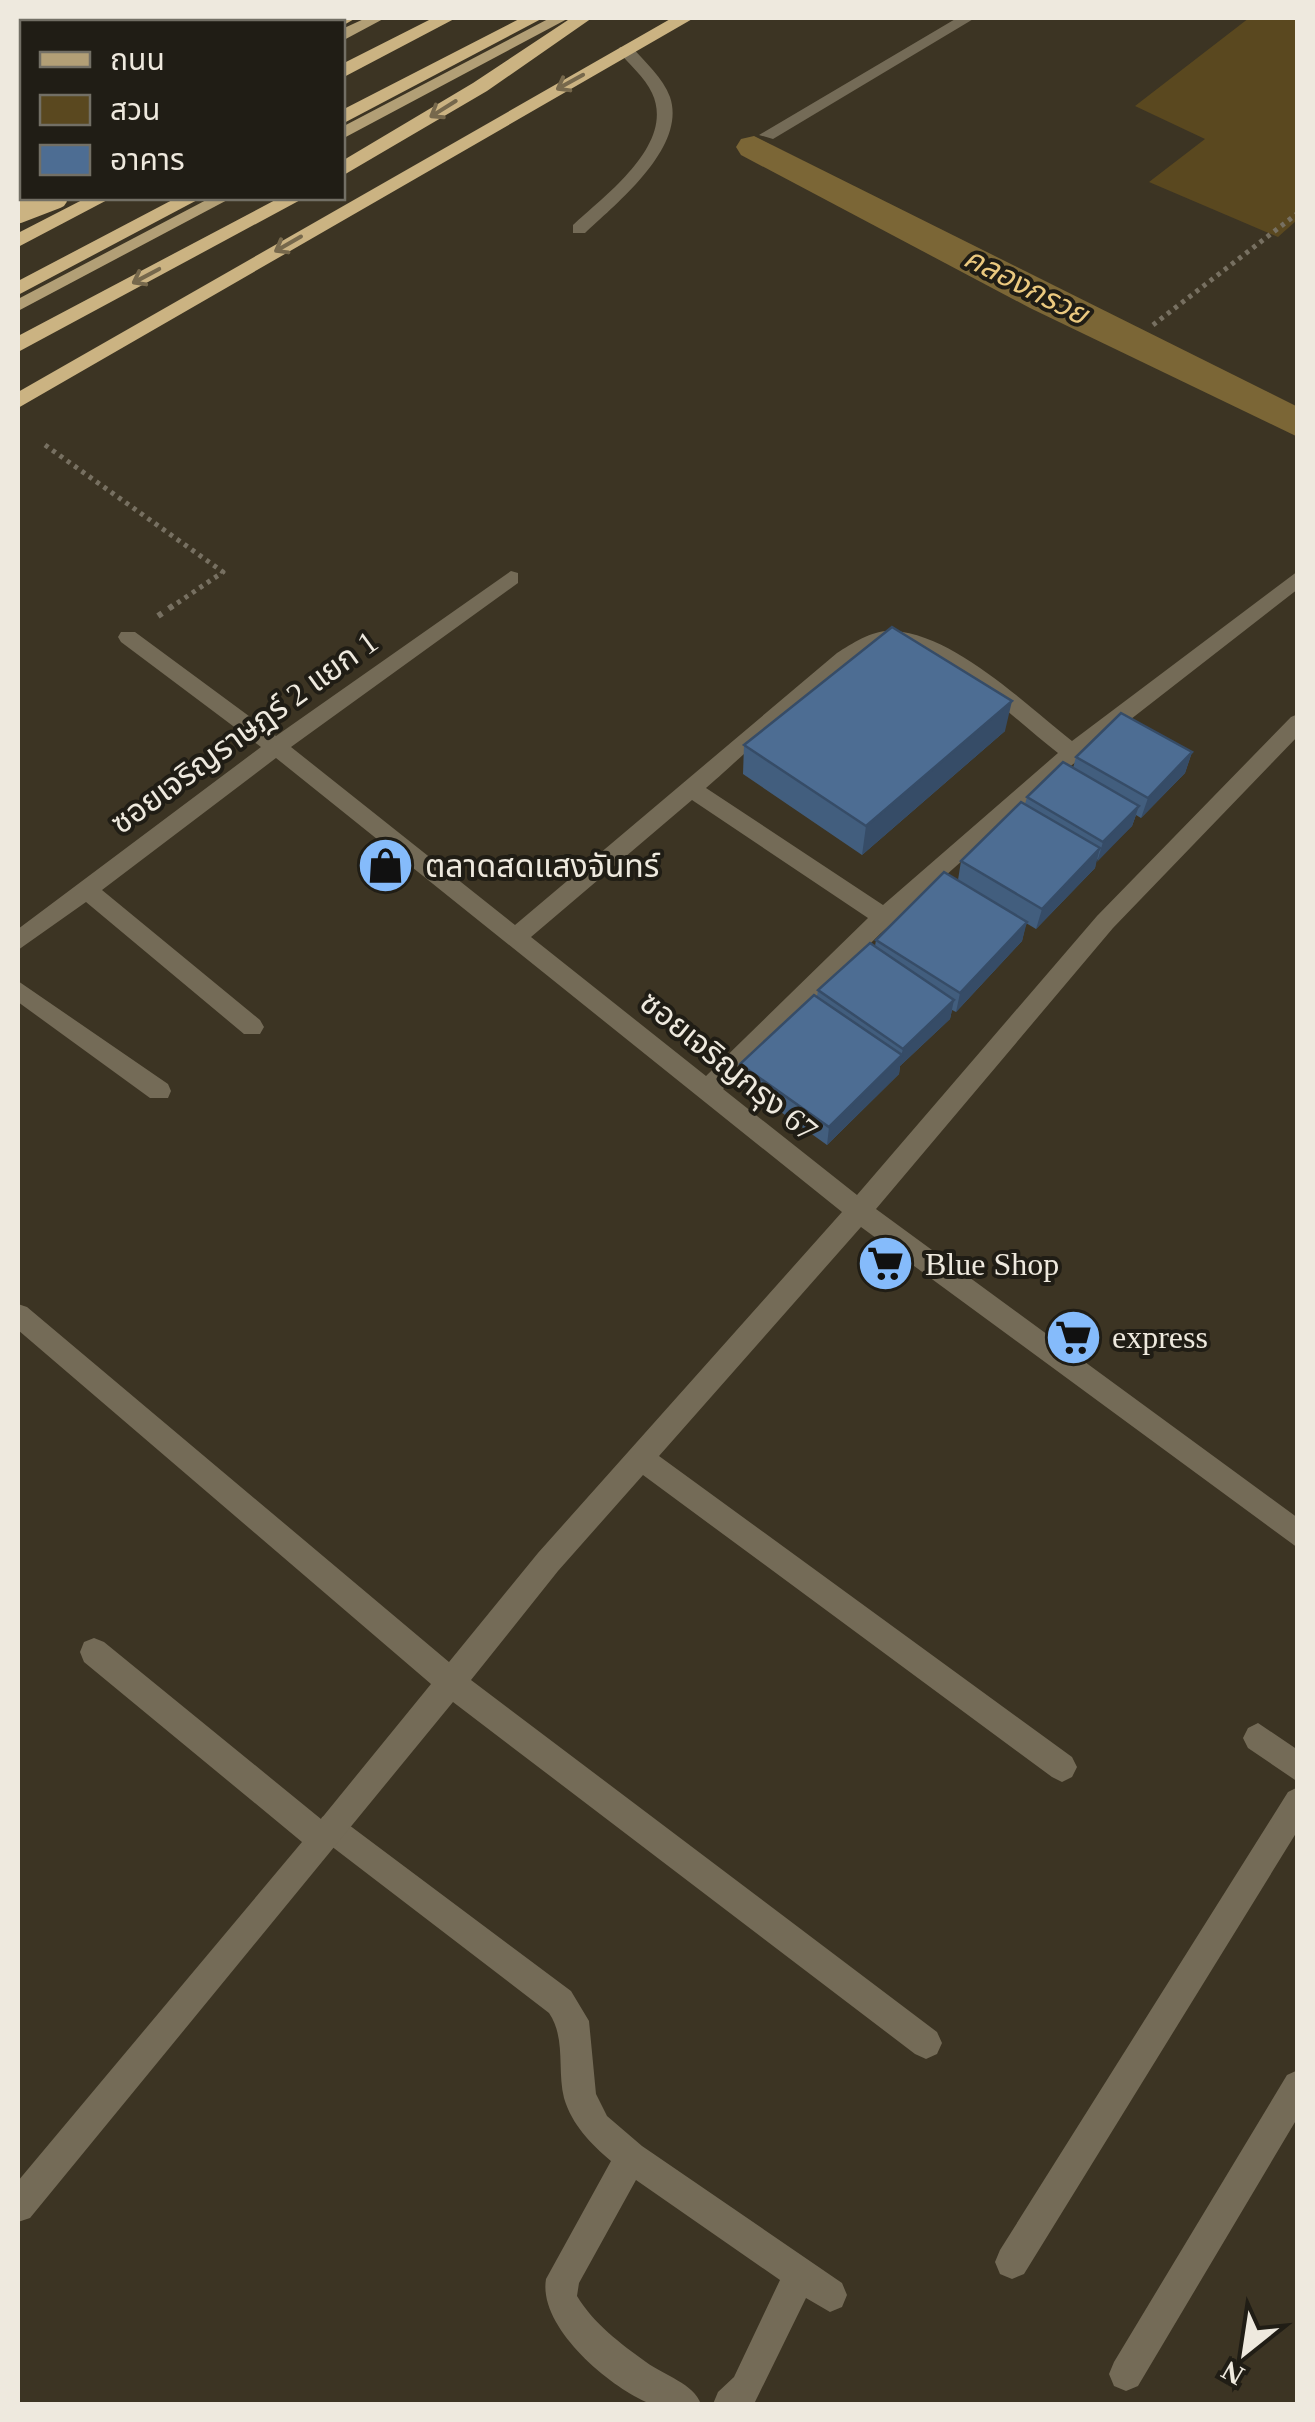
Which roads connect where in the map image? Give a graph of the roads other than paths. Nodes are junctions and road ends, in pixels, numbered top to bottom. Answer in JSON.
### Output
{"nodes":[{"id":1,"x":377,"y":18,"type":"edge"},
{"id":2,"x":447,"y":18,"type":"edge"},
{"id":3,"x":534,"y":18,"type":"edge"},
{"id":4,"x":561,"y":18,"type":"edge"},
{"id":5,"x":583,"y":18,"type":"edge"},
{"id":6,"x":685,"y":18,"type":"edge"},
{"id":7,"x":967,"y":18,"type":"edge"},
{"id":8,"x":345,"y":34,"type":"edge"},
{"id":9,"x":626,"y":50,"type":"junction"},
{"id":10,"x":345,"y":70,"type":"edge"},
{"id":11,"x":345,"y":116,"type":"edge"},
{"id":12,"x":345,"y":132,"type":"edge"},
{"id":13,"x":768,"y":135,"type":"dead end"},
{"id":14,"x":345,"y":168,"type":"edge"},
{"id":15,"x":42,"y":200,"type":"edge"},
{"id":16,"x":53,"y":200,"type":"edge"},
{"id":17,"x":97,"y":200,"type":"edge"},
{"id":18,"x":187,"y":200,"type":"edge"},
{"id":19,"x":218,"y":200,"type":"edge"},
{"id":20,"x":290,"y":200,"type":"edge"},
{"id":21,"x":18,"y":213,"type":"edge"},
{"id":22,"x":579,"y":229,"type":"dead end"},
{"id":23,"x":18,"y":241,"type":"edge"},
{"id":24,"x":18,"y":288,"type":"edge"},
{"id":25,"x":18,"y":306,"type":"edge"},
{"id":26,"x":18,"y":345,"type":"edge"},
{"id":27,"x":18,"y":400,"type":"edge"},
{"id":28,"x":512,"y":578,"type":"dead end"},
{"id":29,"x":1298,"y":578,"type":"edge"},
{"id":30,"x":128,"y":637,"type":"road end"},
{"id":31,"x":1298,"y":722,"type":"edge"},
{"id":32,"x":276,"y":747,"type":"junction"},
{"id":33,"x":1073,"y":753,"type":"junction"},
{"id":34,"x":690,"y":788,"type":"junction"},
{"id":35,"x":86,"y":890,"type":"junction"},
{"id":36,"x":884,"y":917,"type":"junction"},
{"id":37,"x":515,"y":938,"type":"junction"},
{"id":38,"x":18,"y":942,"type":"edge"},
{"id":39,"x":18,"y":990,"type":"edge"},
{"id":40,"x":252,"y":1028,"type":"dead end"},
{"id":41,"x":707,"y":1090,"type":"junction"},
{"id":42,"x":159,"y":1091,"type":"dead end"},
{"id":43,"x":860,"y":1212,"type":"junction"},
{"id":44,"x":18,"y":1315,"type":"edge"},
{"id":45,"x":641,"y":1458,"type":"junction"},
{"id":46,"x":1298,"y":1535,"type":"edge"},
{"id":47,"x":94,"y":1652,"type":"dead end"},
{"id":48,"x":450,"y":1682,"type":"junction"},
{"id":49,"x":1258,"y":1738,"type":"dead end"},
{"id":50,"x":1062,"y":1767,"type":"dead end"},
{"id":51,"x":1298,"y":1768,"type":"edge"},
{"id":52,"x":1298,"y":1802,"type":"edge"},
{"id":53,"x":328,"y":1834,"type":"junction"},
{"id":54,"x":926,"y":2043,"type":"dead end"},
{"id":55,"x":1298,"y":2086,"type":"edge"},
{"id":56,"x":631,"y":2156,"type":"junction"},
{"id":57,"x":18,"y":2206,"type":"edge"},
{"id":58,"x":1012,"y":2262,"type":"dead end"},
{"id":59,"x":799,"y":2276,"type":"junction"},
{"id":60,"x":830,"y":2295,"type":"dead end"},
{"id":61,"x":1126,"y":2374,"type":"dead end"},
{"id":62,"x":684,"y":2404,"type":"edge"},
{"id":63,"x":730,"y":2404,"type":"edge"}],
"edges":[{"from":1,"to":8,"type":"main road"},
{"from":2,"to":10,"type":"highway"},
{"from":3,"to":11,"type":"highway"},
{"from":4,"to":12,"type":"main road"},
{"from":5,"to":14,"type":"highway","one_way":true},
{"from":6,"to":9,"type":"highway"},
{"from":7,"to":13,"type":"street"},
{"from":9,"to":22,"type":"street"},
{"from":9,"to":27,"type":"highway","one_way":true},
{"from":15,"to":21,"type":"main road"},
{"from":16,"to":21,"type":"highway","bridge":true},
{"from":17,"to":23,"type":"highway"},
{"from":18,"to":24,"type":"highway"},
{"from":19,"to":25,"type":"main road"},
{"from":20,"to":26,"type":"highway","one_way":true},
{"from":28,"to":32,"type":"street","name":"ซอยเจริญราษฎร์ 2 แยก 1"},
{"from":29,"to":33,"type":"street"},
{"from":30,"to":32,"type":"street","name":"ซอยเจริญกรุง 67"},
{"from":31,"to":43,"type":"street"},
{"from":32,"to":35,"type":"street","name":"ซอยเจริญราษฎร์ 2 แยก 1"},
{"from":32,"to":37,"type":"street","name":"ซอยเจริญกรุง 67"},
{"from":33,"to":34,"type":"street"},
{"from":33,"to":36,"type":"street"},
{"from":34,"to":36,"type":"street"},
{"from":34,"to":37,"type":"street"},
{"from":35,"to":38,"type":"street","name":"ซอยเจริญราษฎร์ 2 แยก 1"},
{"from":35,"to":40,"type":"street"},
{"from":36,"to":41,"type":"street"},
{"from":37,"to":41,"type":"street","name":"ซอยเจริญกรุง 67"},
{"from":39,"to":42,"type":"street"},
{"from":41,"to":43,"type":"street","name":"ซอยเจริญกรุง 67"},
{"from":43,"to":45,"type":"street"},
{"from":43,"to":46,"type":"street","name":"ซอยเจริญกรุง 67"},
{"from":44,"to":48,"type":"street"},
{"from":45,"to":48,"type":"street"},
{"from":45,"to":50,"type":"street"},
{"from":47,"to":53,"type":"street"},
{"from":48,"to":53,"type":"street"},
{"from":48,"to":54,"type":"street"},
{"from":49,"to":51,"type":"street"},
{"from":52,"to":58,"type":"street"},
{"from":53,"to":56,"type":"street"},
{"from":53,"to":57,"type":"street"},
{"from":55,"to":61,"type":"street"},
{"from":56,"to":59,"type":"street"},
{"from":56,"to":62,"type":"street"},
{"from":59,"to":60,"type":"street"},
{"from":59,"to":63,"type":"street"}]}
